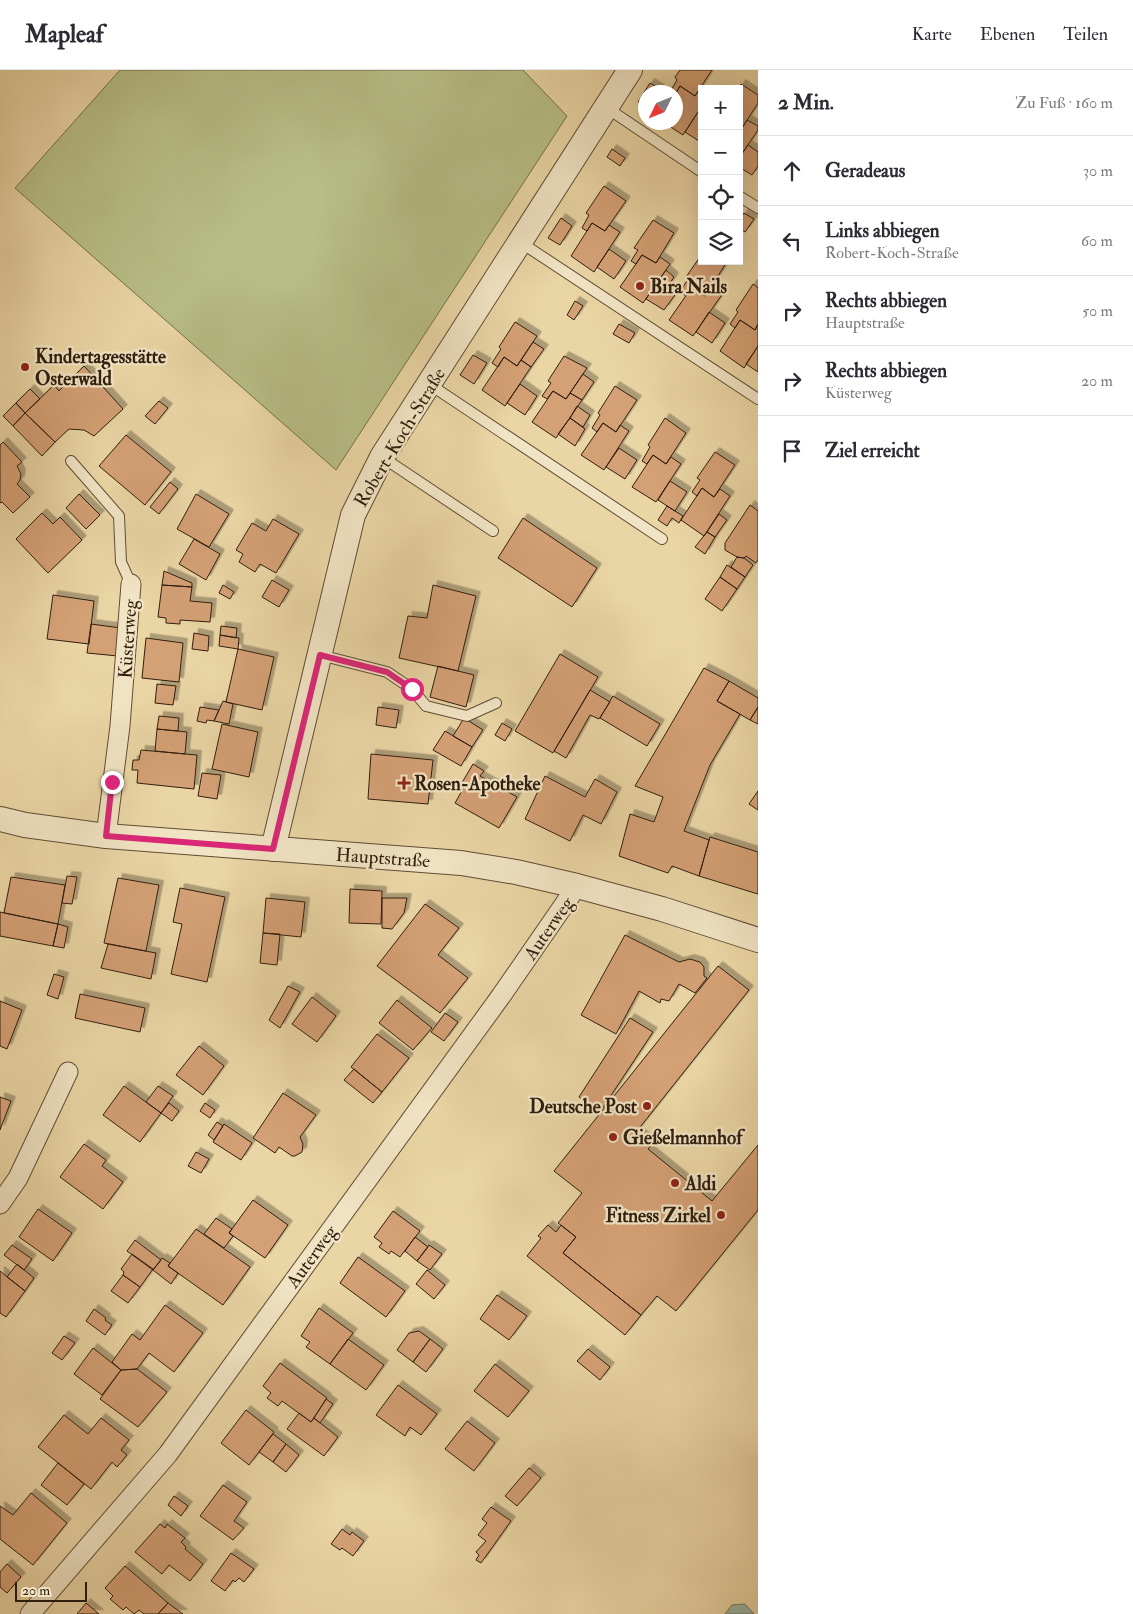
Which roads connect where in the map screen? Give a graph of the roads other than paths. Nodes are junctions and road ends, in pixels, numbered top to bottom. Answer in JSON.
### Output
{"nodes":[{"id":1,"x":630,"y":70,"type":"edge"},
{"id":2,"x":607,"y":108,"type":"junction"},
{"id":3,"x":698,"y":169,"type":"edge"},
{"id":4,"x":743,"y":199,"type":"edge"},
{"id":5,"x":758,"y":208,"type":"edge"},
{"id":6,"x":520,"y":242,"type":"junction"},
{"id":7,"x":429,"y":384,"type":"junction"},
{"id":8,"x":758,"y":400,"type":"edge"},
{"id":9,"x":382,"y":457,"type":"junction"},
{"id":10,"x":71,"y":461,"type":"dead end"},
{"id":11,"x":493,"y":531,"type":"dead end"},
{"id":12,"x":662,"y":539,"type":"dead end"},
{"id":13,"x":131,"y":584,"type":"joint"},
{"id":14,"x":320,"y":655,"type":"junction"},
{"id":15,"x":496,"y":703,"type":"dead end"},
{"id":16,"x":0,"y":819,"type":"edge"},
{"id":17,"x":106,"y":836,"type":"junction"},
{"id":18,"x":273,"y":849,"type":"junction"},
{"id":19,"x":577,"y":886,"type":"junction"},
{"id":20,"x":758,"y":940,"type":"edge"},
{"id":21,"x":68,"y":1072,"type":"dead end"},
{"id":22,"x":0,"y":1204,"type":"edge"},
{"id":23,"x":30,"y":1614,"type":"edge"}],
"edges":[{"from":1,"to":2,"type":"street","name":"Robert-Koch-Straße"},
{"from":2,"to":3,"type":"lane"},
{"from":2,"to":6,"type":"street","name":"Robert-Koch-Straße"},
{"from":4,"to":5,"type":"lane"},
{"from":6,"to":7,"type":"street","name":"Robert-Koch-Straße"},
{"from":6,"to":8,"type":"lane"},
{"from":7,"to":9,"type":"street","name":"Robert-Koch-Straße"},
{"from":7,"to":12,"type":"lane"},
{"from":9,"to":11,"type":"lane"},
{"from":9,"to":14,"type":"street","name":"Robert-Koch-Straße"},
{"from":10,"to":13,"type":"lane","name":"Küsterweg"},
{"from":13,"to":17,"type":"street","name":"Küsterweg"},
{"from":14,"to":15,"type":"lane"},
{"from":14,"to":18,"type":"street","name":"Robert-Koch-Straße"},
{"from":16,"to":17,"type":"street","name":"Hauptstraße"},
{"from":17,"to":18,"type":"street","name":"Hauptstraße"},
{"from":18,"to":19,"type":"street","name":"Hauptstraße"},
{"from":19,"to":20,"type":"street","name":"Hauptstraße"},
{"from":19,"to":23,"type":"street","name":"Auterweg"},
{"from":21,"to":22,"type":"street"}]}
